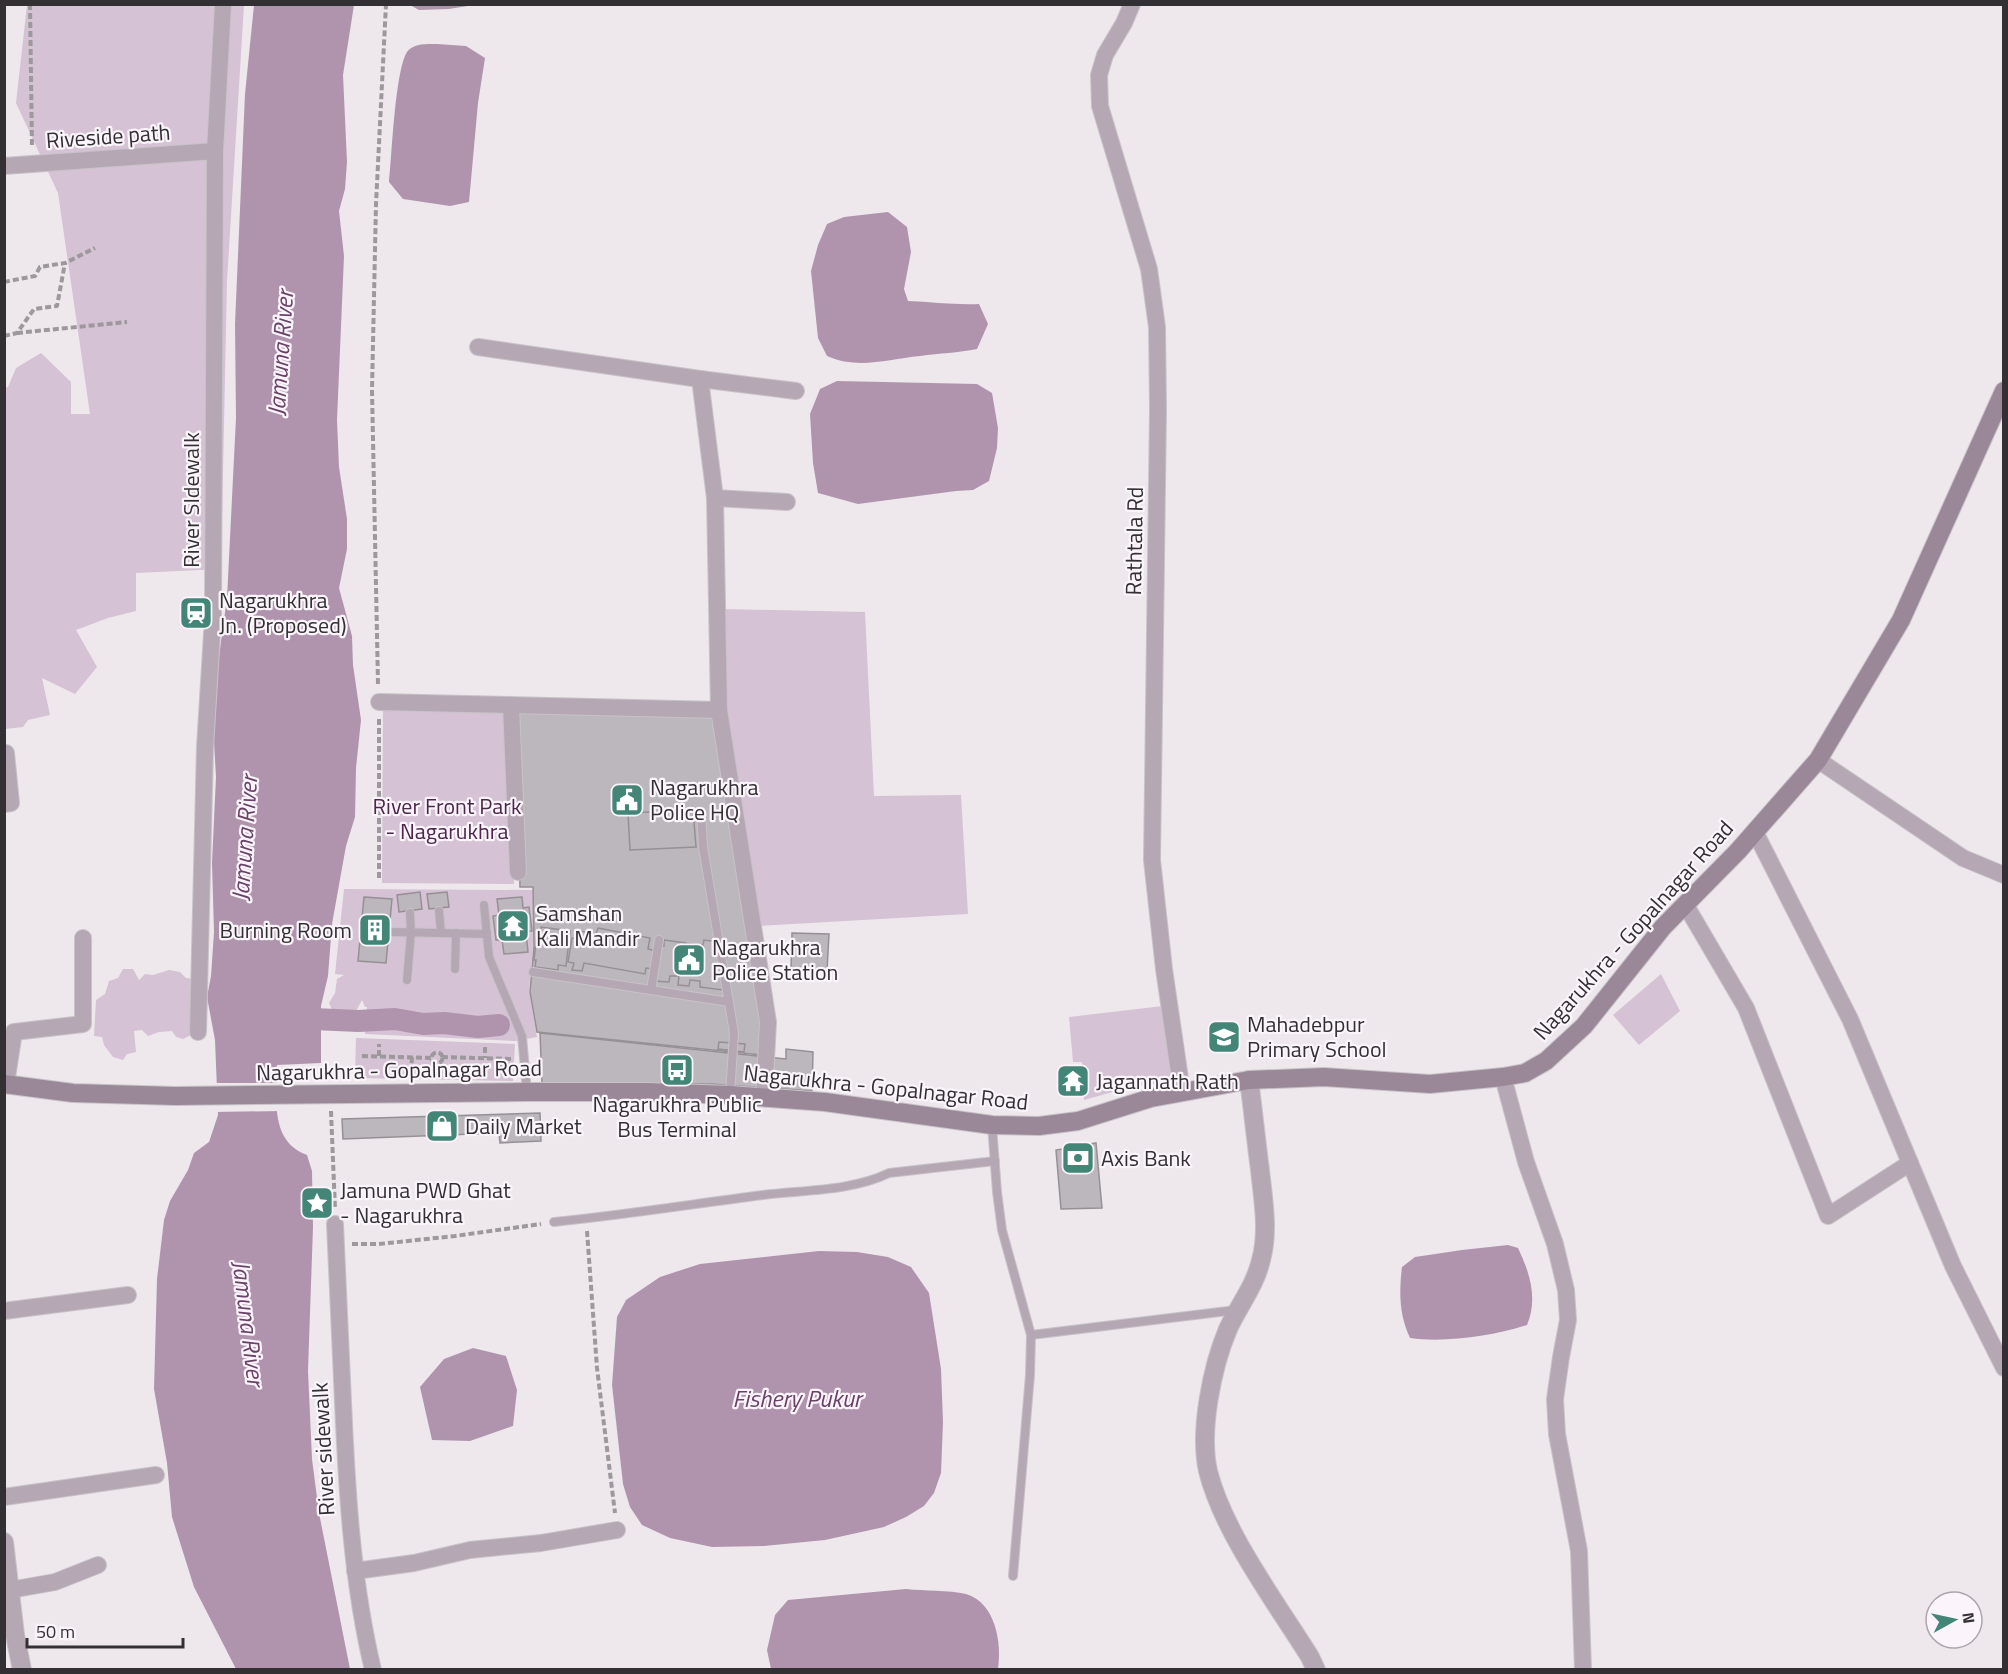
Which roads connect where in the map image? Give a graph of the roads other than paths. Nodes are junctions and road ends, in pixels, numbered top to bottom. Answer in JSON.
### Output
{"nodes":[{"id":1,"x":223,"y":4,"type":"edge"},
{"id":2,"x":1132,"y":4,"type":"edge"},
{"id":3,"x":215,"y":151,"type":"junction"},
{"id":4,"x":4,"y":166,"type":"edge"},
{"id":5,"x":478,"y":347,"type":"dead end"},
{"id":6,"x":700,"y":379,"type":"junction"},
{"id":7,"x":796,"y":391,"type":"dead end"},
{"id":8,"x":2004,"y":391,"type":"edge"},
{"id":9,"x":715,"y":498,"type":"junction"},
{"id":10,"x":787,"y":502,"type":"dead end"},
{"id":11,"x":379,"y":702,"type":"road end"},
{"id":12,"x":511,"y":705,"type":"junction"},
{"id":13,"x":719,"y":710,"type":"junction"},
{"id":14,"x":6,"y":753,"type":"edge"},
{"id":15,"x":1818,"y":760,"type":"junction"},
{"id":16,"x":4,"y":804,"type":"edge"},
{"id":17,"x":701,"y":812,"type":"dead end"},
{"id":18,"x":1755,"y":832,"type":"junction"},
{"id":19,"x":518,"y":872,"type":"dead end"},
{"id":20,"x":2004,"y":875,"type":"edge"},
{"id":21,"x":1685,"y":904,"type":"junction"},
{"id":22,"x":484,"y":905,"type":"dead end"},
{"id":23,"x":439,"y":912,"type":"dead end"},
{"id":24,"x":410,"y":913,"type":"dead end"},
{"id":25,"x":391,"y":932,"type":"dead end"},
{"id":26,"x":411,"y":933,"type":"junction"},
{"id":27,"x":441,"y":933,"type":"junction"},
{"id":28,"x":456,"y":933,"type":"junction"},
{"id":29,"x":487,"y":934,"type":"junction"},
{"id":30,"x":82,"y":938,"type":"dead end"},
{"id":31,"x":659,"y":940,"type":"dead end"},
{"id":32,"x":455,"y":969,"type":"dead end"},
{"id":33,"x":533,"y":972,"type":"dead end"},
{"id":34,"x":407,"y":980,"type":"dead end"},
{"id":35,"x":651,"y":990,"type":"junction"},
{"id":36,"x":729,"y":1002,"type":"junction"},
{"id":37,"x":198,"y":1032,"type":"dead end"},
{"id":38,"x":1503,"y":1077,"type":"junction"},
{"id":39,"x":1249,"y":1080,"type":"junction"},
{"id":40,"x":5,"y":1084,"type":"edge"},
{"id":41,"x":527,"y":1092,"type":"junction"},
{"id":42,"x":1182,"y":1092,"type":"junction"},
{"id":43,"x":730,"y":1095,"type":"junction"},
{"id":44,"x":764,"y":1098,"type":"junction"},
{"id":45,"x":992,"y":1125,"type":"junction"},
{"id":46,"x":995,"y":1161,"type":"junction"},
{"id":47,"x":1910,"y":1163,"type":"junction"},
{"id":48,"x":554,"y":1222,"type":"road end"},
{"id":49,"x":335,"y":1224,"type":"road end"},
{"id":50,"x":128,"y":1295,"type":"dead end"},
{"id":51,"x":1239,"y":1310,"type":"junction"},
{"id":52,"x":4,"y":1311,"type":"edge"},
{"id":53,"x":1031,"y":1335,"type":"junction"},
{"id":54,"x":2004,"y":1368,"type":"edge"},
{"id":55,"x":156,"y":1475,"type":"dead end"},
{"id":56,"x":4,"y":1497,"type":"edge"},
{"id":57,"x":617,"y":1530,"type":"road end"},
{"id":58,"x":4,"y":1542,"type":"edge"},
{"id":59,"x":98,"y":1564,"type":"dead end"},
{"id":60,"x":356,"y":1571,"type":"junction"},
{"id":61,"x":1013,"y":1576,"type":"dead end"},
{"id":62,"x":8,"y":1580,"type":"edge"},
{"id":63,"x":22,"y":1670,"type":"edge"},
{"id":64,"x":372,"y":1670,"type":"edge"},
{"id":65,"x":1316,"y":1670,"type":"edge"},
{"id":66,"x":1582,"y":1670,"type":"edge"}],
"edges":[{"from":1,"to":3,"type":"street","name":"River SIdewalk"},
{"from":2,"to":42,"type":"street","name":"Rathtala Rd"},
{"from":3,"to":4,"type":"street","name":"Riveside path"},
{"from":3,"to":37,"type":"street","name":"River SIdewalk"},
{"from":5,"to":6,"type":"street"},
{"from":6,"to":7,"type":"street"},
{"from":6,"to":9,"type":"street"},
{"from":8,"to":15,"type":"main road","name":"Nagarukhra - Gopalnagar Road"},
{"from":9,"to":10,"type":"street"},
{"from":9,"to":13,"type":"street"},
{"from":11,"to":12,"type":"street"},
{"from":12,"to":13,"type":"street"},
{"from":12,"to":19,"type":"street"},
{"from":13,"to":44,"type":"street"},
{"from":14,"to":16,"type":"street"},
{"from":15,"to":18,"type":"main road","name":"Nagarukhra - Gopalnagar Road"},
{"from":15,"to":20,"type":"street"},
{"from":17,"to":36,"type":"lane"},
{"from":18,"to":21,"type":"main road","name":"Nagarukhra - Gopalnagar Road"},
{"from":18,"to":47,"type":"street"},
{"from":21,"to":38,"type":"main road","name":"Nagarukhra - Gopalnagar Road"},
{"from":21,"to":47,"type":"street"},
{"from":22,"to":29,"type":"lane"},
{"from":23,"to":27,"type":"lane"},
{"from":24,"to":26,"type":"lane"},
{"from":25,"to":26,"type":"lane"},
{"from":26,"to":27,"type":"lane"},
{"from":26,"to":34,"type":"lane"},
{"from":27,"to":28,"type":"lane"},
{"from":28,"to":29,"type":"lane"},
{"from":28,"to":32,"type":"lane"},
{"from":29,"to":41,"type":"lane"},
{"from":30,"to":40,"type":"street"},
{"from":31,"to":35,"type":"lane"},
{"from":33,"to":35,"type":"lane"},
{"from":35,"to":36,"type":"lane"},
{"from":36,"to":43,"type":"lane"},
{"from":38,"to":39,"type":"main road","name":"Nagarukhra - Gopalnagar Road"},
{"from":38,"to":66,"type":"street"},
{"from":39,"to":42,"type":"main road","name":"Nagarukhra - Gopalnagar Road"},
{"from":39,"to":51,"type":"street"},
{"from":40,"to":41,"type":"main road","name":"Nagarukhra - Gopalnagar Road"},
{"from":41,"to":43,"type":"main road","name":"Nagarukhra - Gopalnagar Road"},
{"from":42,"to":45,"type":"main road","name":"Nagarukhra - Gopalnagar Road"},
{"from":43,"to":44,"type":"main road","name":"Nagarukhra - Gopalnagar Road"},
{"from":44,"to":45,"type":"main road","name":"Nagarukhra - Gopalnagar Road"},
{"from":45,"to":46,"type":"lane"},
{"from":46,"to":48,"type":"lane"},
{"from":46,"to":53,"type":"lane"},
{"from":47,"to":54,"type":"street"},
{"from":49,"to":60,"type":"street","name":"River sidewalk"},
{"from":50,"to":52,"type":"street"},
{"from":51,"to":53,"type":"lane"},
{"from":51,"to":65,"type":"street"},
{"from":53,"to":61,"type":"lane"},
{"from":55,"to":56,"type":"street"},
{"from":57,"to":60,"type":"street"},
{"from":58,"to":62,"type":"street"},
{"from":59,"to":62,"type":"street"},
{"from":60,"to":64,"type":"street","name":"River sidewalk"},
{"from":62,"to":63,"type":"street"}]}
